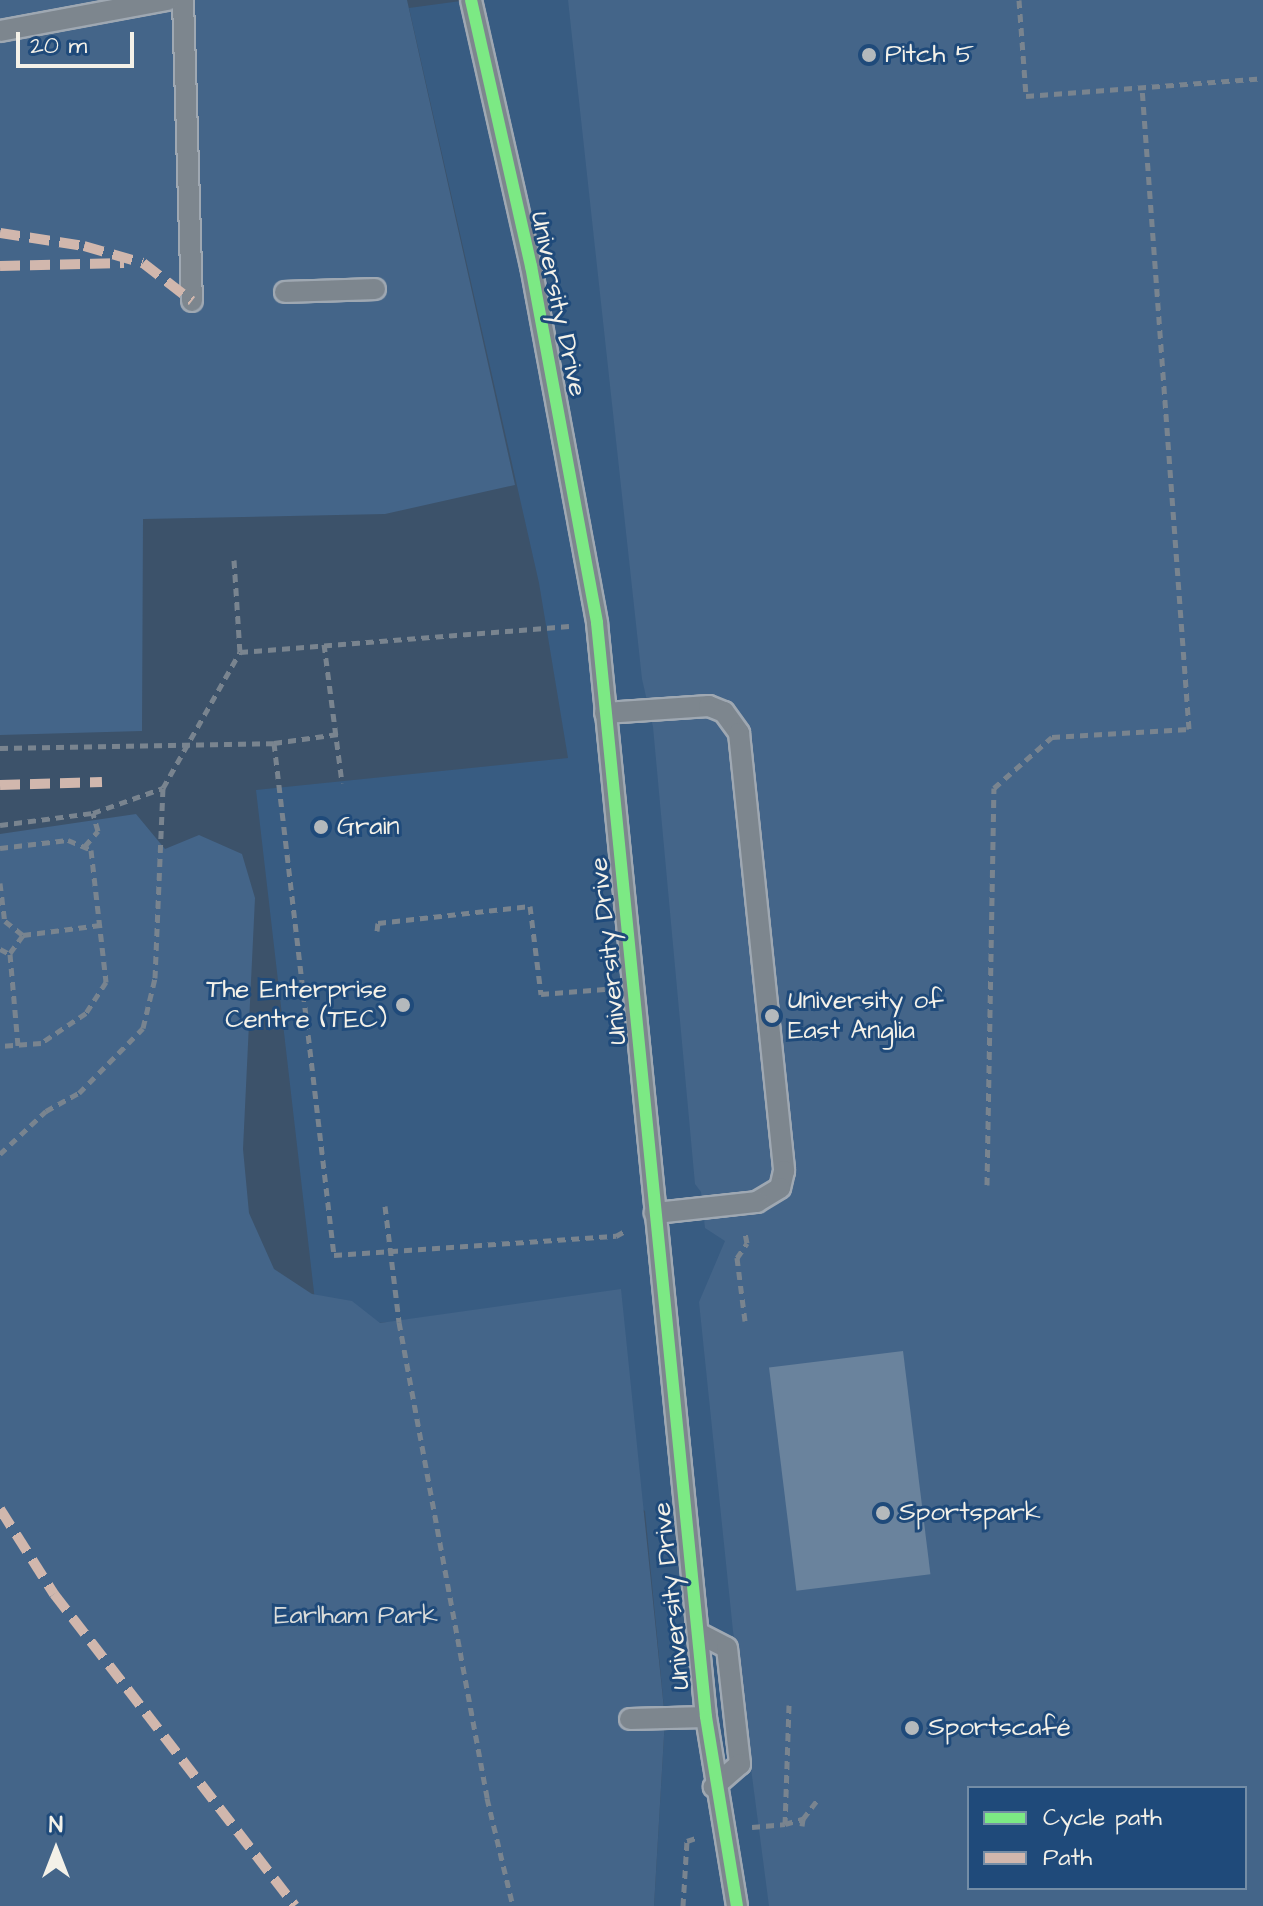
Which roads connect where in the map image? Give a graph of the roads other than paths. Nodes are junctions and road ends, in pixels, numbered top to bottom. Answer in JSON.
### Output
{"nodes":[{"id":1,"x":168,"y":0,"type":"edge"},
{"id":2,"x":183,"y":0,"type":"edge"},
{"id":3,"x":471,"y":0,"type":"edge"},
{"id":4,"x":0,"y":31,"type":"edge"},
{"id":5,"x":375,"y":289,"type":"dead end"},
{"id":6,"x":285,"y":292,"type":"dead end"},
{"id":7,"x":192,"y":301,"type":"dead end"},
{"id":8,"x":605,"y":713,"type":"junction"},
{"id":9,"x":655,"y":1213,"type":"junction"},
{"id":10,"x":700,"y":1634,"type":"junction"},
{"id":11,"x":706,"y":1717,"type":"junction"},
{"id":12,"x":630,"y":1719,"type":"dead end"},
{"id":13,"x":714,"y":1787,"type":"junction"},
{"id":14,"x":737,"y":1906,"type":"edge"}],
"edges":[{"from":1,"to":4,"type":"lane"},
{"from":2,"to":7,"type":"lane"},
{"from":3,"to":8,"type":"lane","name":"University Drive"},
{"from":5,"to":6,"type":"lane"},
{"from":8,"to":9,"type":"lane","name":"University Drive"},
{"from":8,"to":9,"type":"lane"},
{"from":9,"to":10,"type":"lane","name":"University Drive"},
{"from":10,"to":11,"type":"lane","name":"University Drive"},
{"from":10,"to":13,"type":"lane"},
{"from":11,"to":12,"type":"lane"},
{"from":11,"to":13,"type":"lane","name":"University Drive"},
{"from":13,"to":14,"type":"lane","name":"University Drive"}]}
